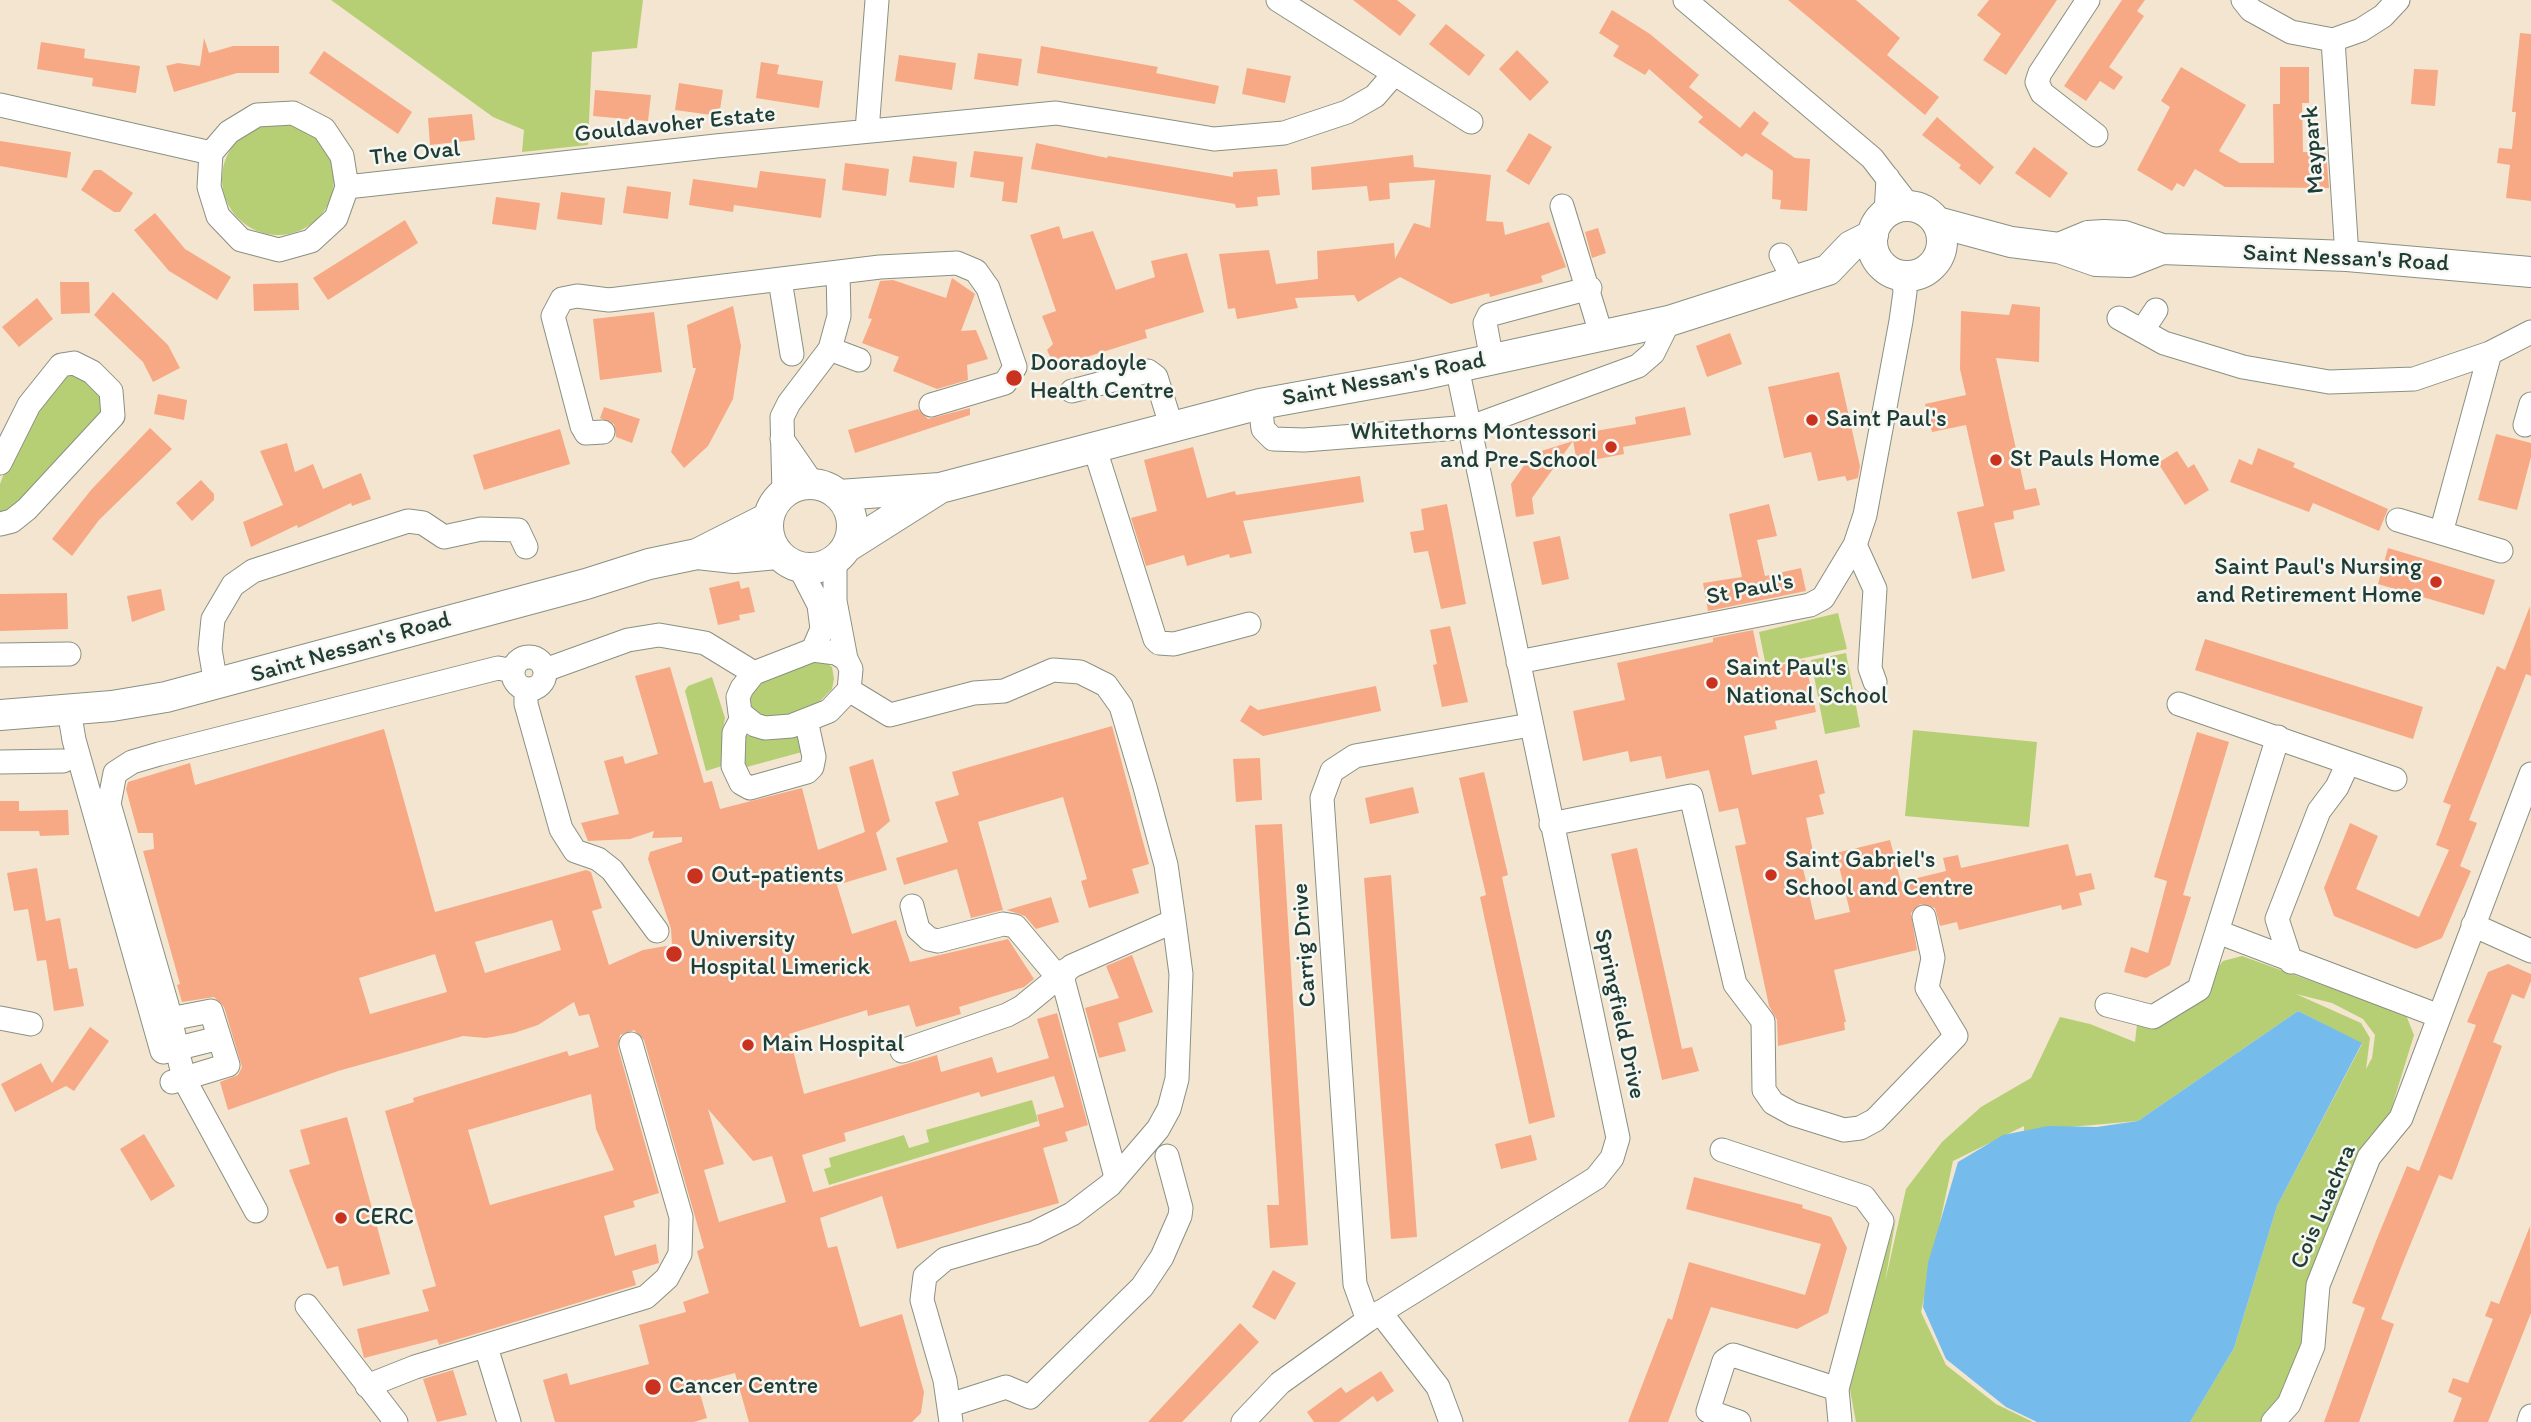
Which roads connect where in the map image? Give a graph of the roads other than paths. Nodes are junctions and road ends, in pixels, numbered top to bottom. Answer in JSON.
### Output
{"nodes":[{"id":1,"x":877,"y":0,"type":"edge"},
{"id":2,"x":1278,"y":0,"type":"edge"},
{"id":3,"x":1685,"y":0,"type":"edge"},
{"id":4,"x":2088,"y":0,"type":"edge"},
{"id":5,"x":2243,"y":0,"type":"edge"},
{"id":6,"x":2398,"y":0,"type":"edge"},
{"id":7,"x":2333,"y":40,"type":"junction"},
{"id":8,"x":1394,"y":74,"type":"junction"},
{"id":9,"x":0,"y":105,"type":"edge"},
{"id":10,"x":1471,"y":122,"type":"dead end"},
{"id":11,"x":867,"y":131,"type":"junction"},
{"id":12,"x":2096,"y":135,"type":"dead end"},
{"id":13,"x":211,"y":153,"type":"junction"},
{"id":14,"x":488,"y":173,"type":"joint"},
{"id":15,"x":347,"y":187,"type":"junction"},
{"id":16,"x":1562,"y":206,"type":"dead end"},
{"id":17,"x":1889,"y":219,"type":"junction"},
{"id":18,"x":1937,"y":222,"type":"junction"},
{"id":19,"x":2011,"y":242,"type":"junction"},
{"id":20,"x":2347,"y":256,"type":"junction"},
{"id":21,"x":1937,"y":259,"type":"junction"},
{"id":22,"x":1828,"y":270,"type":"junction"},
{"id":23,"x":1893,"y":271,"type":"junction"},
{"id":24,"x":838,"y":272,"type":"junction"},
{"id":25,"x":2531,"y":272,"type":"edge"},
{"id":26,"x":780,"y":280,"type":"junction"},
{"id":27,"x":1590,"y":288,"type":"junction"},
{"id":28,"x":2156,"y":310,"type":"dead end"},
{"id":29,"x":2119,"y":317,"type":"dead end"},
{"id":30,"x":1670,"y":321,"type":"junction"},
{"id":31,"x":2142,"y":331,"type":"junction"},
{"id":32,"x":2531,"y":332,"type":"edge"},
{"id":33,"x":1602,"y":337,"type":"junction"},
{"id":34,"x":830,"y":349,"type":"junction"},
{"id":35,"x":792,"y":354,"type":"dead end"},
{"id":36,"x":2490,"y":354,"type":"junction"},
{"id":37,"x":859,"y":360,"type":"dead end"},
{"id":38,"x":1492,"y":360,"type":"junction"},
{"id":39,"x":1457,"y":367,"type":"junction"},
{"id":40,"x":1072,"y":391,"type":"dead end"},
{"id":41,"x":1259,"y":404,"type":"junction"},
{"id":42,"x":931,"y":405,"type":"dead end"},
{"id":43,"x":1171,"y":425,"type":"junction"},
{"id":44,"x":1471,"y":427,"type":"junction"},
{"id":45,"x":603,"y":432,"type":"dead end"},
{"id":46,"x":782,"y":439,"type":"junction"},
{"id":47,"x":1094,"y":446,"type":"junction"},
{"id":48,"x":0,"y":463,"type":"edge"},
{"id":49,"x":940,"y":488,"type":"junction"},
{"id":50,"x":826,"y":490,"type":"junction"},
{"id":51,"x":784,"y":492,"type":"junction"},
{"id":52,"x":768,"y":517,"type":"junction"},
{"id":53,"x":2398,"y":520,"type":"dead end"},
{"id":54,"x":0,"y":524,"type":"edge"},
{"id":55,"x":2441,"y":533,"type":"junction"},
{"id":56,"x":1855,"y":545,"type":"junction"},
{"id":57,"x":526,"y":547,"type":"dead end"},
{"id":58,"x":2501,"y":551,"type":"dead end"},
{"id":59,"x":697,"y":554,"type":"junction"},
{"id":60,"x":841,"y":554,"type":"junction"},
{"id":61,"x":788,"y":561,"type":"junction"},
{"id":62,"x":1249,"y":624,"type":"dead end"},
{"id":63,"x":813,"y":650,"type":"junction"},
{"id":64,"x":69,"y":654,"type":"dead end"},
{"id":65,"x":0,"y":655,"type":"edge"},
{"id":66,"x":846,"y":659,"type":"junction"},
{"id":67,"x":1518,"y":662,"type":"junction"},
{"id":68,"x":754,"y":673,"type":"junction"},
{"id":69,"x":520,"y":680,"type":"junction"},
{"id":70,"x":1875,"y":682,"type":"dead end"},
{"id":71,"x":216,"y":685,"type":"junction"},
{"id":72,"x":849,"y":690,"type":"junction"},
{"id":73,"x":2179,"y":704,"type":"dead end"},
{"id":74,"x":69,"y":710,"type":"junction"},
{"id":75,"x":0,"y":715,"type":"edge"},
{"id":76,"x":743,"y":718,"type":"junction"},
{"id":77,"x":806,"y":720,"type":"junction"},
{"id":78,"x":1530,"y":725,"type":"junction"},
{"id":79,"x":2278,"y":737,"type":"junction"},
{"id":80,"x":63,"y":761,"type":"dead end"},
{"id":81,"x":0,"y":762,"type":"edge"},
{"id":82,"x":2348,"y":763,"type":"junction"},
{"id":83,"x":2531,"y":775,"type":"edge"},
{"id":84,"x":2395,"y":779,"type":"dead end"},
{"id":85,"x":1551,"y":824,"type":"junction"},
{"id":86,"x":912,"y":906,"type":"dead end"},
{"id":87,"x":1924,"y":916,"type":"dead end"},
{"id":88,"x":1174,"y":921,"type":"junction"},
{"id":89,"x":2473,"y":925,"type":"junction"},
{"id":90,"x":657,"y":931,"type":"dead end"},
{"id":91,"x":2218,"y":932,"type":"junction"},
{"id":92,"x":2531,"y":951,"type":"edge"},
{"id":93,"x":2291,"y":962,"type":"junction"},
{"id":94,"x":1061,"y":973,"type":"junction"},
{"id":95,"x":2107,"y":1005,"type":"dead end"},
{"id":96,"x":2439,"y":1016,"type":"junction"},
{"id":97,"x":0,"y":1018,"type":"edge"},
{"id":98,"x":170,"y":1019,"type":"junction"},
{"id":99,"x":31,"y":1024,"type":"dead end"},
{"id":100,"x":219,"y":1038,"type":"junction"},
{"id":101,"x":631,"y":1044,"type":"dead end"},
{"id":102,"x":170,"y":1050,"type":"junction"},
{"id":103,"x":902,"y":1051,"type":"dead end"},
{"id":104,"x":184,"y":1079,"type":"junction"},
{"id":105,"x":1722,"y":1150,"type":"dead end"},
{"id":106,"x":1167,"y":1156,"type":"dead end"},
{"id":107,"x":1116,"y":1177,"type":"junction"},
{"id":108,"x":256,"y":1211,"type":"dead end"},
{"id":109,"x":307,"y":1306,"type":"dead end"},
{"id":110,"x":1374,"y":1316,"type":"junction"},
{"id":111,"x":486,"y":1347,"type":"junction"},
{"id":112,"x":367,"y":1386,"type":"junction"},
{"id":113,"x":1837,"y":1389,"type":"junction"},
{"id":114,"x":950,"y":1414,"type":"edge"},
{"id":115,"x":2531,"y":1416,"type":"edge"},
{"id":116,"x":1706,"y":1417,"type":"edge"},
{"id":117,"x":396,"y":1422,"type":"edge"},
{"id":118,"x":509,"y":1422,"type":"edge"},
{"id":119,"x":1243,"y":1422,"type":"edge"},
{"id":120,"x":1451,"y":1422,"type":"edge"},
{"id":121,"x":1739,"y":1422,"type":"edge"},
{"id":122,"x":1840,"y":1422,"type":"edge"},
{"id":123,"x":2273,"y":1422,"type":"edge"},
{"id":124,"x":2529,"y":1422,"type":"edge"}],
"edges":[{"from":1,"to":11,"type":"street"},
{"from":2,"to":8,"type":"street"},
{"from":3,"to":17,"type":"street"},
{"from":4,"to":12,"type":"street"},
{"from":5,"to":7,"type":"street"},
{"from":6,"to":7,"type":"street"},
{"from":7,"to":20,"type":"street","name":"Maypark"},
{"from":8,"to":10,"type":"street"},
{"from":8,"to":11,"type":"street","name":"Gouldavoher Estate"},
{"from":9,"to":13,"type":"street"},
{"from":11,"to":14,"type":"street","name":"Gouldavoher Estate"},
{"from":13,"to":15,"type":"street","name":"The Oval"},
{"from":13,"to":15,"type":"street","name":"The Oval"},
{"from":14,"to":15,"type":"street","name":"The Oval"},
{"from":16,"to":27,"type":"street"},
{"from":17,"to":18,"type":"main road"},
{"from":17,"to":22,"type":"main road","name":"Saint Nessan's Road"},
{"from":17,"to":23,"type":"main road"},
{"from":18,"to":19,"type":"main road","name":"Saint Nessan's Road"},
{"from":18,"to":21,"type":"main road"},
{"from":19,"to":20,"type":"main road","name":"Saint Nessan's Road"},
{"from":19,"to":21,"type":"main road","name":"Saint Nessan's Road"},
{"from":20,"to":25,"type":"main road","name":"Saint Nessan's Road"},
{"from":21,"to":23,"type":"main road"},
{"from":22,"to":23,"type":"main road","name":"Saint Nessan's Road"},
{"from":22,"to":30,"type":"main road","name":"Saint Nessan's Road"},
{"from":23,"to":56,"type":"street","name":"St Paul's"},
{"from":24,"to":26,"type":"street"},
{"from":24,"to":34,"type":"street"},
{"from":24,"to":42,"type":"street"},
{"from":26,"to":35,"type":"street"},
{"from":26,"to":45,"type":"street"},
{"from":27,"to":33,"type":"street"},
{"from":27,"to":38,"type":"street"},
{"from":28,"to":31,"type":"street"},
{"from":29,"to":31,"type":"street"},
{"from":30,"to":33,"type":"main road","name":"Saint Nessan's Road"},
{"from":30,"to":44,"type":"street"},
{"from":31,"to":36,"type":"street"},
{"from":32,"to":36,"type":"street"},
{"from":33,"to":38,"type":"main road","name":"Saint Nessan's Road"},
{"from":34,"to":37,"type":"street"},
{"from":34,"to":46,"type":"street"},
{"from":36,"to":55,"type":"street"},
{"from":38,"to":39,"type":"main road","name":"Saint Nessan's Road"},
{"from":39,"to":41,"type":"main road","name":"Saint Nessan's Road"},
{"from":39,"to":44,"type":"street","name":"Springfield Drive"},
{"from":40,"to":43,"type":"street"},
{"from":41,"to":43,"type":"main road","name":"Saint Nessan's Road"},
{"from":41,"to":44,"type":"street"},
{"from":43,"to":47,"type":"main road","name":"Saint Nessan's Road"},
{"from":44,"to":67,"type":"street","name":"Springfield Drive"},
{"from":46,"to":50,"type":"street"},
{"from":46,"to":51,"type":"street"},
{"from":47,"to":49,"type":"main road","name":"Saint Nessan's Road"},
{"from":47,"to":62,"type":"street"},
{"from":48,"to":54,"type":"street"},
{"from":49,"to":50,"type":"main road","name":"Saint Nessan's Road"},
{"from":49,"to":60,"type":"main road","name":"Saint Nessan's Road"},
{"from":50,"to":51,"type":"main road"},
{"from":50,"to":60,"type":"main road"},
{"from":51,"to":52,"type":"main road"},
{"from":52,"to":59,"type":"main road","name":"Saint Nessan's Road"},
{"from":52,"to":61,"type":"main road"},
{"from":53,"to":55,"type":"street"},
{"from":55,"to":58,"type":"street"},
{"from":56,"to":67,"type":"street","name":"St Paul's"},
{"from":56,"to":70,"type":"street"},
{"from":57,"to":71,"type":"street"},
{"from":59,"to":61,"type":"main road","name":"Saint Nessan's Road"},
{"from":59,"to":71,"type":"main road","name":"Saint Nessan's Road"},
{"from":60,"to":61,"type":"main road"},
{"from":60,"to":66,"type":"street"},
{"from":61,"to":63,"type":"street"},
{"from":63,"to":66,"type":"street"},
{"from":63,"to":68,"type":"street"},
{"from":64,"to":65,"type":"street"},
{"from":66,"to":72,"type":"street"},
{"from":67,"to":78,"type":"street","name":"Springfield Drive"},
{"from":68,"to":69,"type":"street"},
{"from":68,"to":76,"type":"street"},
{"from":69,"to":90,"type":"street"},
{"from":69,"to":98,"type":"street"},
{"from":71,"to":74,"type":"main road","name":"Saint Nessan's Road"},
{"from":72,"to":77,"type":"street"},
{"from":72,"to":88,"type":"street"},
{"from":73,"to":79,"type":"street"},
{"from":74,"to":75,"type":"main road","name":"Saint Nessan's Road"},
{"from":74,"to":102,"type":"street"},
{"from":76,"to":77,"type":"street"},
{"from":76,"to":77,"type":"street"},
{"from":78,"to":85,"type":"street","name":"Springfield Drive"},
{"from":78,"to":110,"type":"street","name":"Carrig Drive"},
{"from":79,"to":82,"type":"street"},
{"from":79,"to":91,"type":"street"},
{"from":80,"to":81,"type":"street"},
{"from":82,"to":84,"type":"street"},
{"from":82,"to":93,"type":"street"},
{"from":83,"to":89,"type":"street","name":"Cois Luachra"},
{"from":85,"to":87,"type":"street"},
{"from":85,"to":110,"type":"street","name":"Springfield Drive"},
{"from":86,"to":94,"type":"street"},
{"from":88,"to":94,"type":"street"},
{"from":88,"to":107,"type":"street"},
{"from":89,"to":92,"type":"street"},
{"from":89,"to":96,"type":"street","name":"Cois Luachra"},
{"from":91,"to":93,"type":"street"},
{"from":91,"to":95,"type":"street"},
{"from":93,"to":96,"type":"street"},
{"from":94,"to":103,"type":"street"},
{"from":94,"to":107,"type":"street"},
{"from":96,"to":123,"type":"street","name":"Cois Luachra"},
{"from":97,"to":99,"type":"street"},
{"from":98,"to":100,"type":"street"},
{"from":98,"to":102,"type":"street"},
{"from":100,"to":102,"type":"street"},
{"from":100,"to":104,"type":"street"},
{"from":101,"to":111,"type":"street"},
{"from":102,"to":104,"type":"street"},
{"from":104,"to":108,"type":"street"},
{"from":105,"to":113,"type":"street"},
{"from":106,"to":114,"type":"street"},
{"from":107,"to":114,"type":"street"},
{"from":109,"to":112,"type":"street"},
{"from":110,"to":119,"type":"street","name":"Springfield Drive"},
{"from":110,"to":120,"type":"street","name":"Carrig Drive"},
{"from":111,"to":112,"type":"street"},
{"from":111,"to":118,"type":"street"},
{"from":112,"to":117,"type":"street"},
{"from":113,"to":116,"type":"street"},
{"from":113,"to":122,"type":"street"},
{"from":115,"to":124,"type":"street"},
{"from":116,"to":121,"type":"street"}]}
